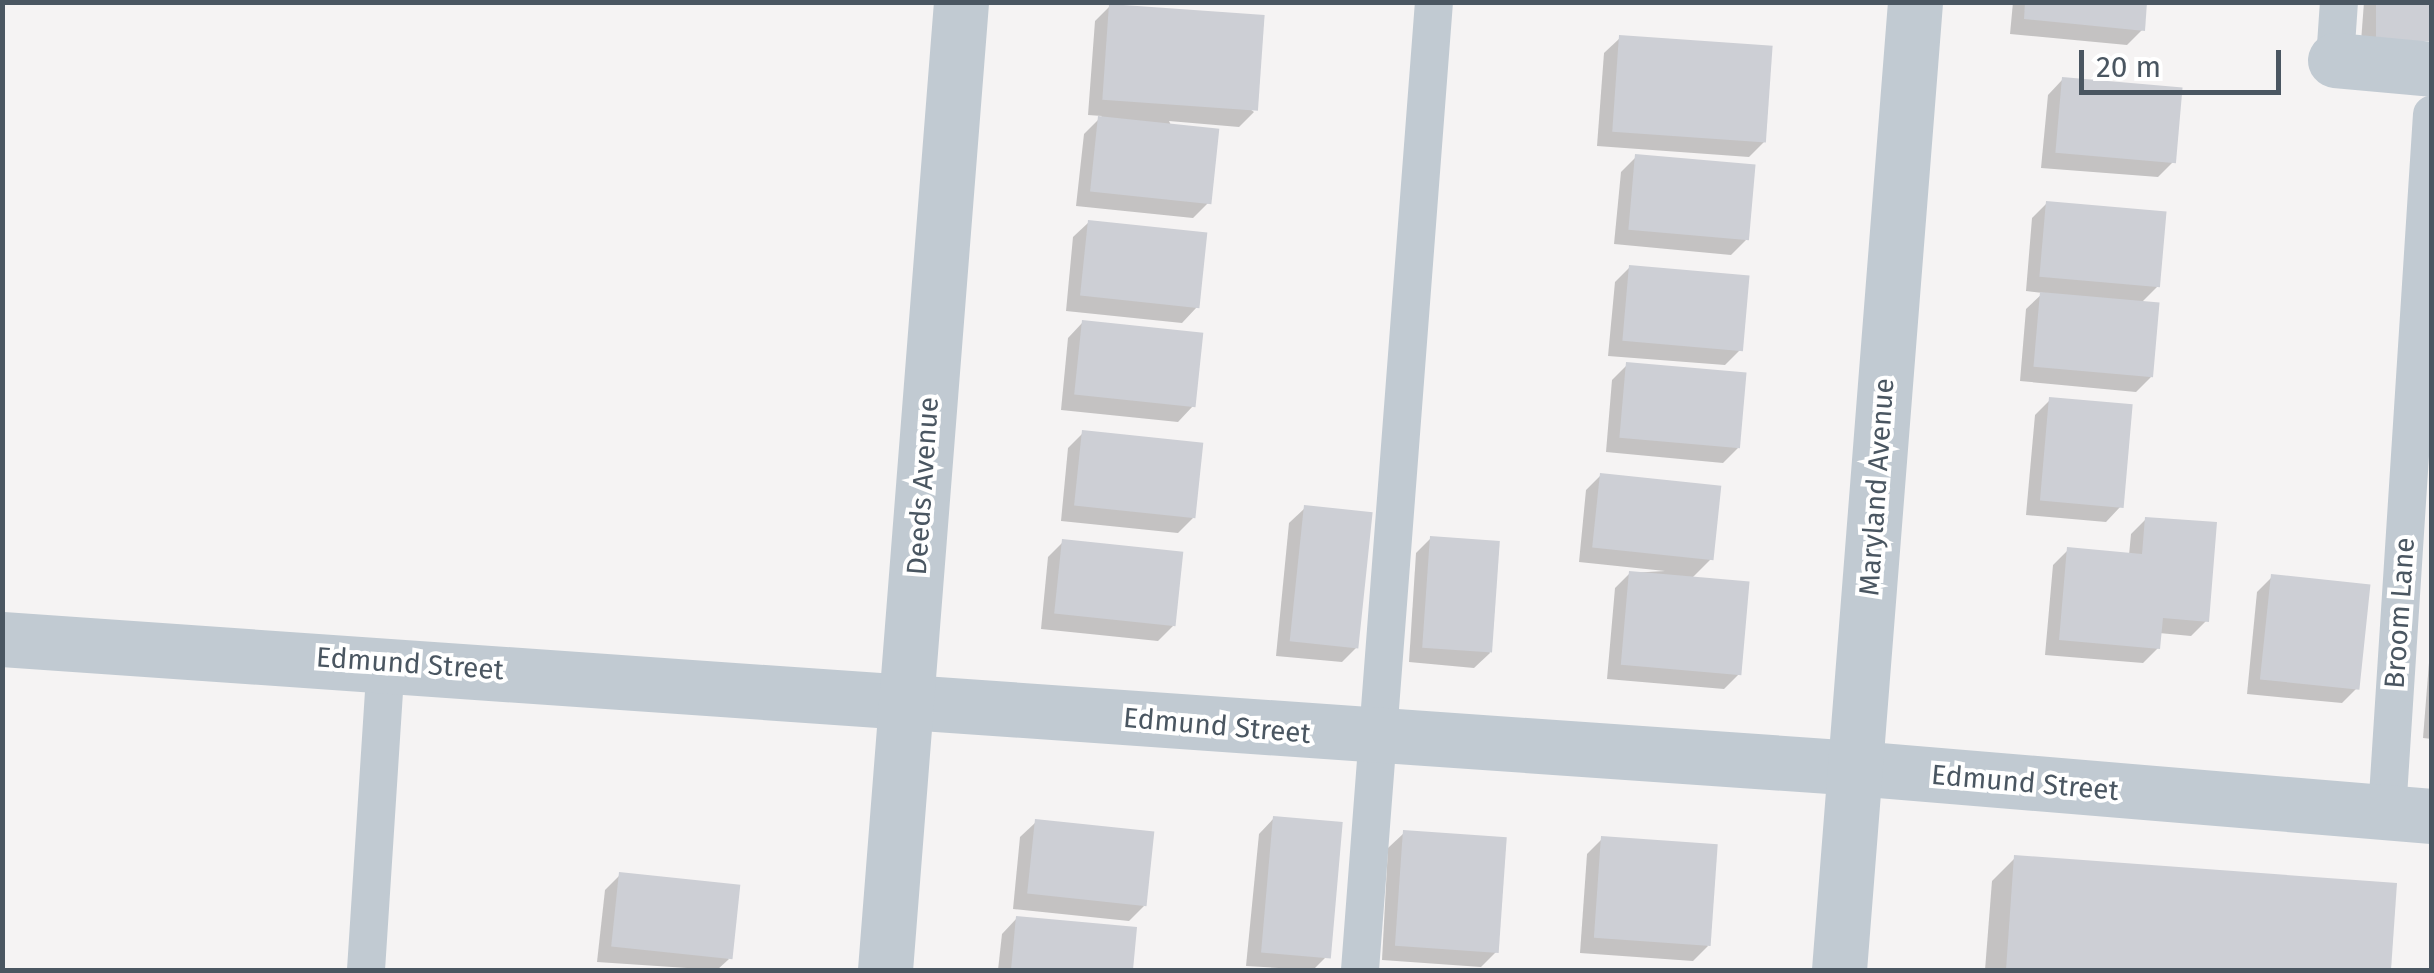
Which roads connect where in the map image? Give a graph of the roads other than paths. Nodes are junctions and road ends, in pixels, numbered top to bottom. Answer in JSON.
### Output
{"nodes":[{"id":1,"x":961,"y":2,"type":"edge"},
{"id":2,"x":1434,"y":2,"type":"edge"},
{"id":3,"x":1914,"y":2,"type":"edge"},
{"id":4,"x":2339,"y":2,"type":"edge"},
{"id":5,"x":2334,"y":60,"type":"joint"},
{"id":6,"x":2432,"y":69,"type":"edge"},
{"id":7,"x":2432,"y":114,"type":"edge"},
{"id":8,"x":2,"y":639,"type":"edge"},
{"id":9,"x":386,"y":663,"type":"junction"},
{"id":10,"x":906,"y":700,"type":"junction"},
{"id":11,"x":1378,"y":738,"type":"junction"},
{"id":12,"x":1855,"y":768,"type":"junction"},
{"id":13,"x":2410,"y":814,"type":"edge"},
{"id":14,"x":366,"y":970,"type":"edge"},
{"id":15,"x":885,"y":970,"type":"edge"},
{"id":16,"x":1360,"y":970,"type":"edge"},
{"id":17,"x":1839,"y":970,"type":"edge"}],
"edges":[{"from":1,"to":10,"type":"street","name":"Deeds Avenue"},
{"from":2,"to":11,"type":"lane"},
{"from":3,"to":12,"type":"street","name":"Maryland Avenue"},
{"from":4,"to":5,"type":"lane"},
{"from":5,"to":6,"type":"street"},
{"from":7,"to":13,"type":"lane","name":"Broom Lane"},
{"from":8,"to":9,"type":"street","name":"Edmund Street"},
{"from":9,"to":10,"type":"street","name":"Edmund Street"},
{"from":9,"to":14,"type":"lane"},
{"from":10,"to":11,"type":"street","name":"Edmund Street"},
{"from":10,"to":15,"type":"street","name":"Deeds Avenue"},
{"from":11,"to":12,"type":"street","name":"Edmund Street"},
{"from":11,"to":16,"type":"lane"},
{"from":12,"to":13,"type":"street","name":"Edmund Street"},
{"from":12,"to":17,"type":"street","name":"Maryland Avenue"}]}
